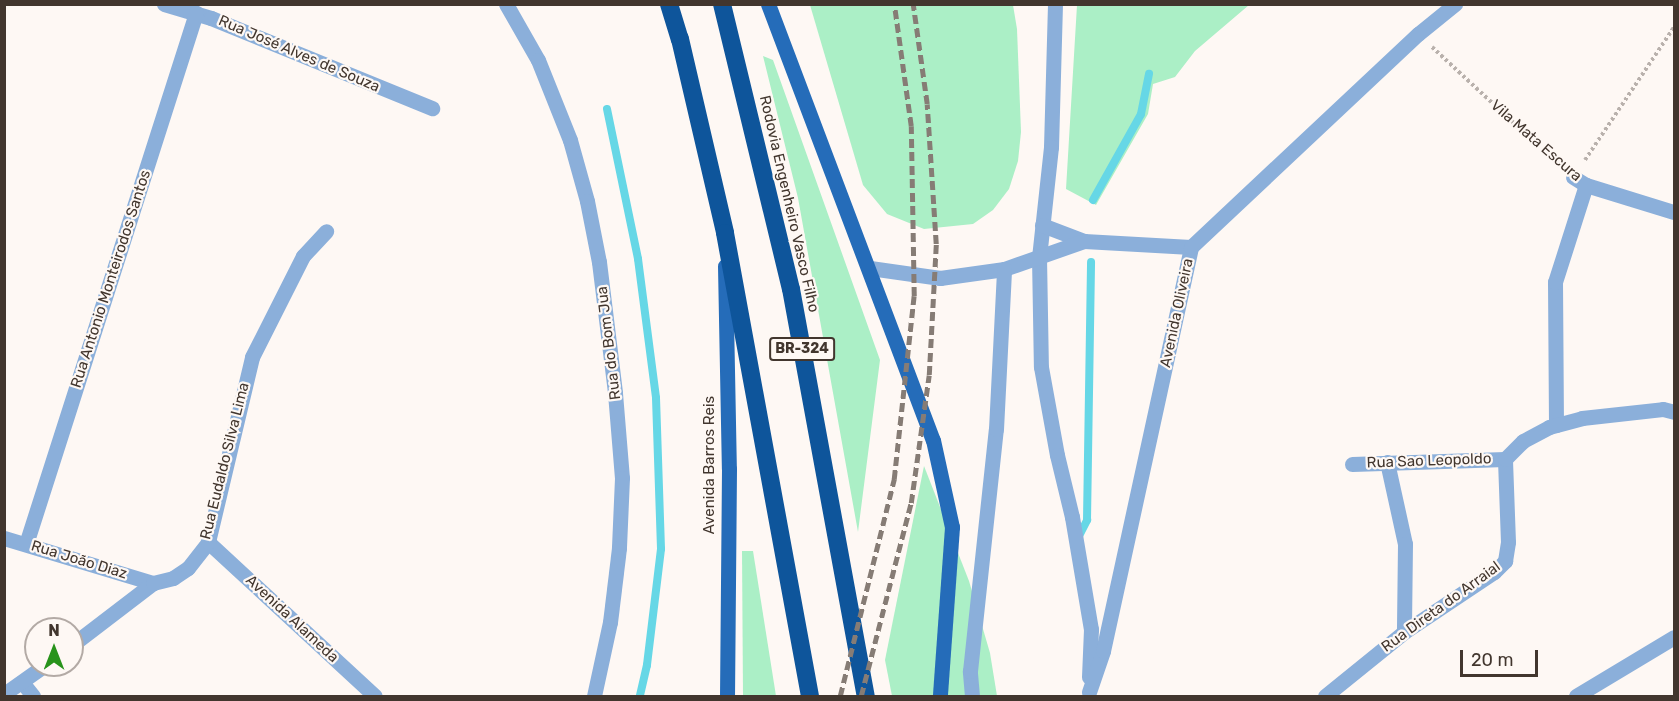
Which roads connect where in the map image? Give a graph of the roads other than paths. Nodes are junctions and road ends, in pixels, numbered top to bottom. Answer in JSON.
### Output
{"nodes":[{"id":1,"x":164,"y":4,"type":"edge"},
{"id":2,"x":506,"y":4,"type":"edge"},
{"id":3,"x":669,"y":4,"type":"edge"},
{"id":4,"x":722,"y":4,"type":"edge"},
{"id":5,"x":768,"y":4,"type":"edge"},
{"id":6,"x":1055,"y":4,"type":"edge"},
{"id":7,"x":1455,"y":4,"type":"edge"},
{"id":8,"x":213,"y":11,"type":"edge"},
{"id":9,"x":196,"y":14,"type":"junction"},
{"id":10,"x":432,"y":108,"type":"dead end"},
{"id":11,"x":1674,"y":212,"type":"edge"},
{"id":12,"x":1042,"y":225,"type":"junction"},
{"id":13,"x":326,"y":231,"type":"dead end"},
{"id":14,"x":725,"y":233,"type":"junction"},
{"id":15,"x":1084,"y":241,"type":"junction"},
{"id":16,"x":1191,"y":247,"type":"junction"},
{"id":17,"x":1039,"y":257,"type":"junction"},
{"id":18,"x":870,"y":268,"type":"junction"},
{"id":19,"x":1004,"y":269,"type":"junction"},
{"id":20,"x":1674,"y":412,"type":"edge"},
{"id":21,"x":1556,"y":425,"type":"junction"},
{"id":22,"x":1505,"y":459,"type":"junction"},
{"id":23,"x":1387,"y":462,"type":"junction"},
{"id":24,"x":1352,"y":464,"type":"dead end"},
{"id":25,"x":4,"y":538,"type":"edge"},
{"id":26,"x":208,"y":542,"type":"junction"},
{"id":27,"x":26,"y":544,"type":"junction"},
{"id":28,"x":153,"y":583,"type":"junction"},
{"id":29,"x":1404,"y":632,"type":"junction"},
{"id":30,"x":84,"y":636,"type":"edge"},
{"id":31,"x":1674,"y":637,"type":"edge"},
{"id":32,"x":29,"y":677,"type":"edge"},
{"id":33,"x":22,"y":682,"type":"junction"},
{"id":34,"x":4,"y":694,"type":"edge"},
{"id":35,"x":1088,"y":694,"type":"edge"},
{"id":36,"x":33,"y":696,"type":"edge"},
{"id":37,"x":375,"y":696,"type":"edge"},
{"id":38,"x":594,"y":696,"type":"edge"},
{"id":39,"x":727,"y":696,"type":"edge"},
{"id":40,"x":810,"y":696,"type":"edge"},
{"id":41,"x":866,"y":696,"type":"edge"},
{"id":42,"x":940,"y":696,"type":"edge"},
{"id":43,"x":972,"y":696,"type":"edge"},
{"id":44,"x":1325,"y":696,"type":"edge"},
{"id":45,"x":1576,"y":696,"type":"edge"}],
"edges":[{"from":1,"to":9,"type":"street","name":"Rua José Alves de Souza"},
{"from":2,"to":38,"type":"street","name":"Rua do Bom Jua"},
{"from":3,"to":14,"type":"highway","number":"BR-324"},
{"from":4,"to":41,"type":"highway","name":"Rodovia Engenheiro Vasco Filho","number":"BR-324"},
{"from":5,"to":18,"type":"main road"},
{"from":6,"to":12,"type":"street"},
{"from":7,"to":16,"type":"street","name":"Avenida Oliveira"},
{"from":8,"to":9,"type":"street","name":"Rua José Alves de Souza"},
{"from":8,"to":10,"type":"street","name":"Rua José Alves de Souza"},
{"from":9,"to":27,"type":"street","name":"Rua Antonio Monteirodos Santos"},
{"from":11,"to":21,"type":"street","name":"Vila Mata Escura"},
{"from":12,"to":15,"type":"street"},
{"from":12,"to":17,"type":"street"},
{"from":13,"to":26,"type":"street","name":"Rua Eudaldo Silva Lima"},
{"from":14,"to":39,"type":"main road","name":"Avenida Barros Reis"},
{"from":14,"to":40,"type":"highway","number":"BR-324"},
{"from":15,"to":16,"type":"street"},
{"from":15,"to":17,"type":"street"},
{"from":16,"to":35,"type":"street","name":"Avenida Oliveira"},
{"from":17,"to":19,"type":"street"},
{"from":17,"to":35,"type":"street"},
{"from":18,"to":19,"type":"street"},
{"from":18,"to":42,"type":"main road"},
{"from":19,"to":43,"type":"street"},
{"from":20,"to":21,"type":"street"},
{"from":21,"to":22,"type":"street"},
{"from":22,"to":23,"type":"street","name":"Rua Sao Leopoldo"},
{"from":22,"to":29,"type":"street","name":"Rua Direta do Arraial"},
{"from":23,"to":24,"type":"street","name":"Rua Sao Leopoldo"},
{"from":23,"to":29,"type":"street"},
{"from":25,"to":27,"type":"street","name":"Rua João Diaz"},
{"from":26,"to":28,"type":"street","name":"Rua Eudaldo Silva Lima"},
{"from":26,"to":37,"type":"street","name":"Avenida Alameda"},
{"from":27,"to":28,"type":"street","name":"Rua João Diaz"},
{"from":28,"to":30,"type":"street","name":"Rua Eudaldo Silva Lima"},
{"from":29,"to":44,"type":"street","name":"Rua Direta do Arraial"},
{"from":31,"to":45,"type":"street"},
{"from":32,"to":33,"type":"street"},
{"from":33,"to":34,"type":"street"},
{"from":33,"to":36,"type":"street"}]}
